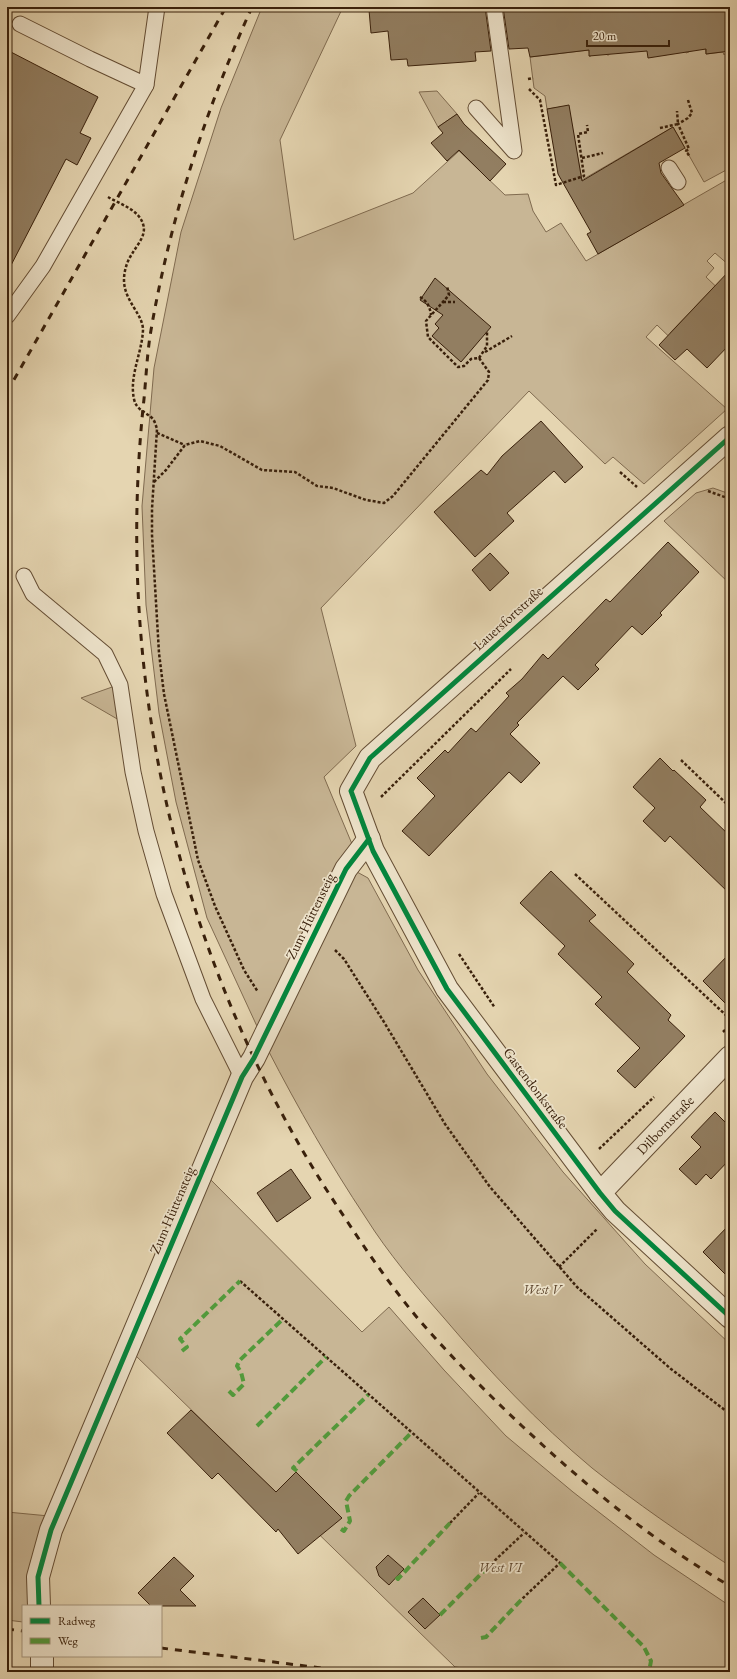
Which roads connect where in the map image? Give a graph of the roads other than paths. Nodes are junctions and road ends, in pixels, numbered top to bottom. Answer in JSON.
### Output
{"nodes":[{"id":1,"x":158,"y":7,"type":"edge"},
{"id":2,"x":494,"y":7,"type":"edge"},
{"id":3,"x":20,"y":24,"type":"dead end"},
{"id":4,"x":146,"y":85,"type":"junction"},
{"id":5,"x":476,"y":108,"type":"dead end"},
{"id":6,"x":669,"y":168,"type":"dead end"},
{"id":7,"x":678,"y":182,"type":"dead end"},
{"id":8,"x":7,"y":316,"type":"edge"},
{"id":9,"x":728,"y":442,"type":"edge"},
{"id":10,"x":24,"y":576,"type":"dead end"},
{"id":11,"x":368,"y":839,"type":"junction"},
{"id":12,"x":730,"y":1057,"type":"edge"},
{"id":13,"x":242,"y":1077,"type":"junction"},
{"id":14,"x":600,"y":1193,"type":"junction"},
{"id":15,"x":730,"y":1317,"type":"edge"},
{"id":16,"x":40,"y":1605,"type":"edge"},
{"id":17,"x":42,"y":1657,"type":"edge"},
{"id":18,"x":42,"y":1672,"type":"edge"}],
"edges":[{"from":1,"to":4,"type":"lane"},
{"from":2,"to":5,"type":"lane"},
{"from":3,"to":4,"type":"lane"},
{"from":4,"to":8,"type":"lane"},
{"from":6,"to":7,"type":"lane"},
{"from":9,"to":11,"type":"street","name":"Lauersfortstraße"},
{"from":10,"to":13,"type":"lane"},
{"from":11,"to":13,"type":"street","name":"Zum Hüttensteig"},
{"from":11,"to":14,"type":"street","name":"Gastendonkstraße"},
{"from":12,"to":14,"type":"street","name":"Dilbornstraße"},
{"from":13,"to":16,"type":"street","name":"Zum Hüttensteig"},
{"from":14,"to":15,"type":"street","name":"Gastendonkstraße"},
{"from":17,"to":18,"type":"street"}]}
